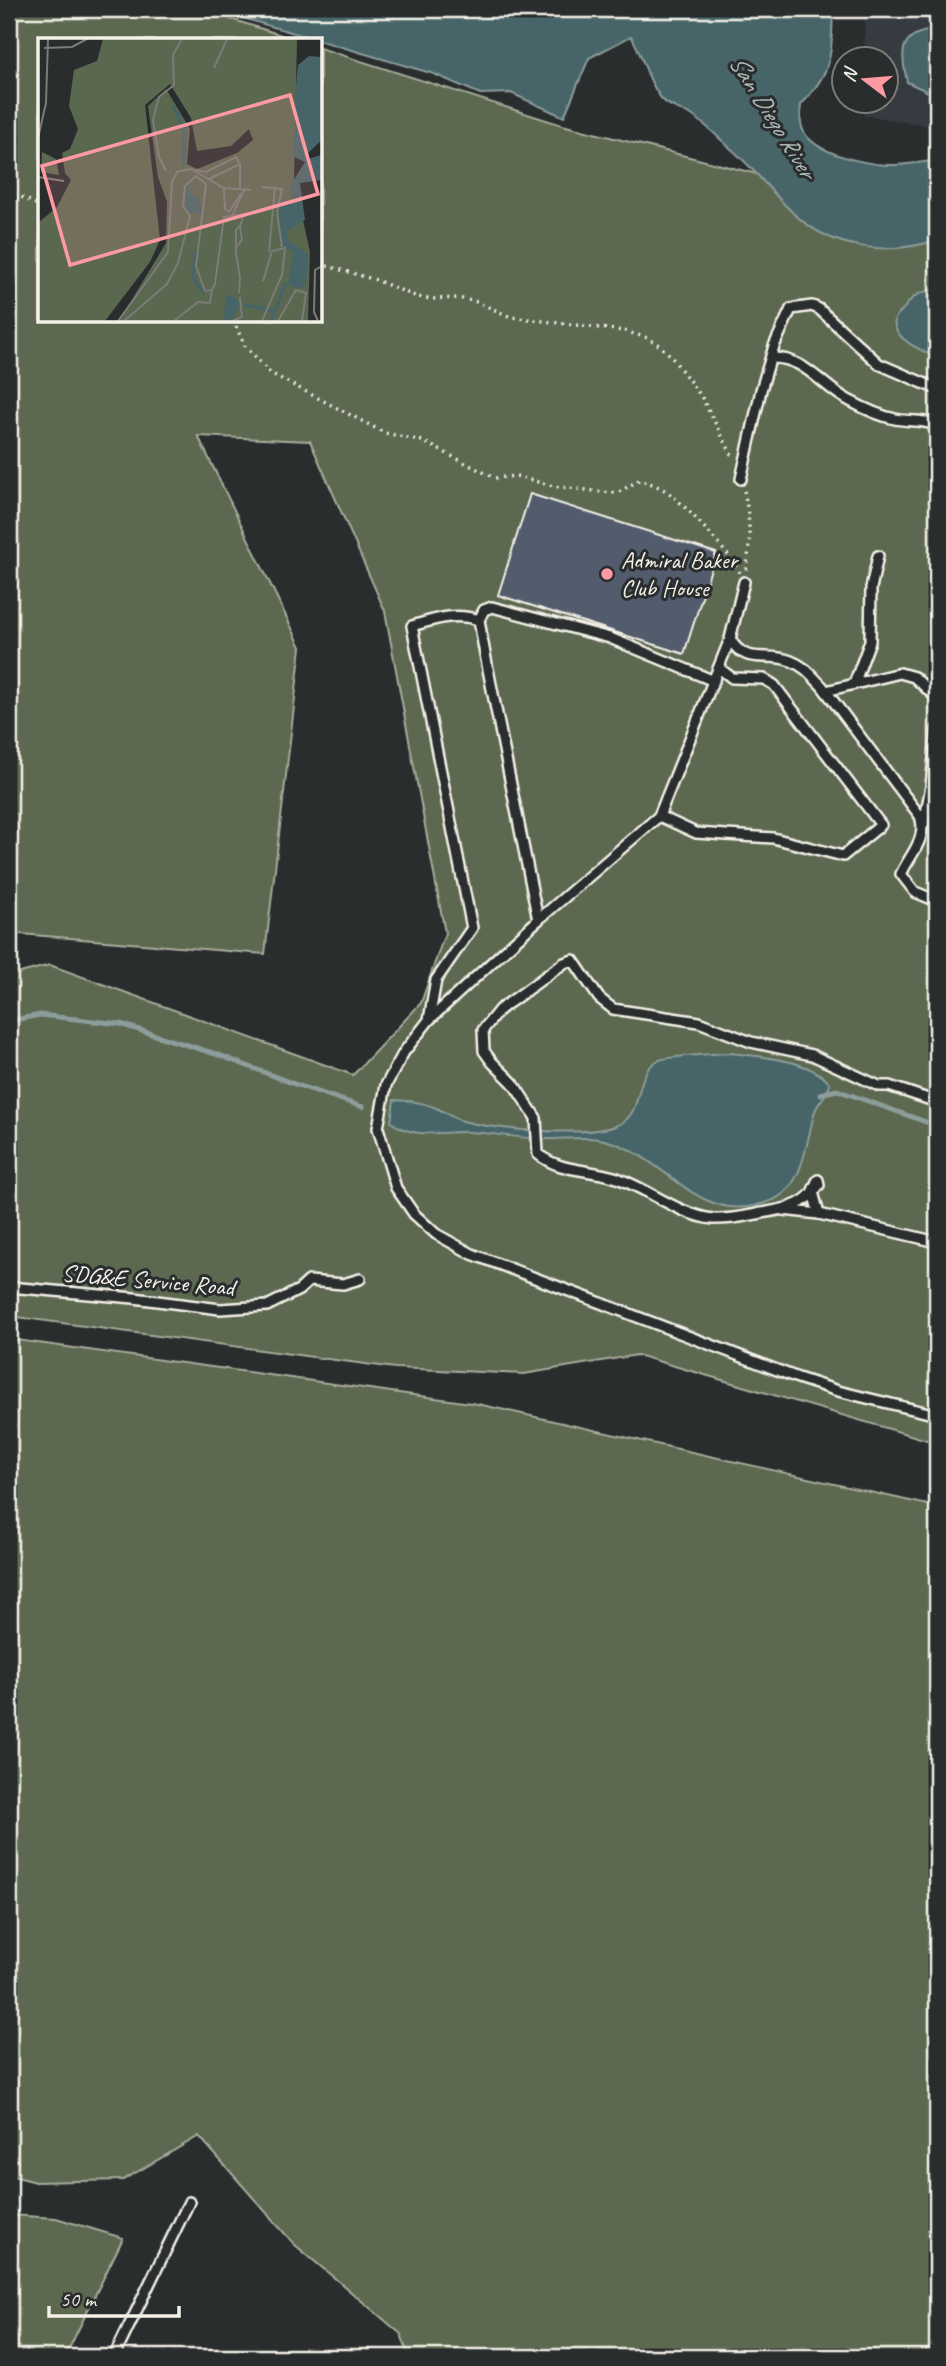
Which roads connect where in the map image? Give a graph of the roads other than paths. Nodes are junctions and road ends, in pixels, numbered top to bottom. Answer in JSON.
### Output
{"nodes":[{"id":1,"x":771,"y":358,"type":"junction"},
{"id":2,"x":937,"y":389,"type":"edge"},
{"id":3,"x":937,"y":426,"type":"edge"},
{"id":4,"x":741,"y":479,"type":"road end"},
{"id":5,"x":877,"y":556,"type":"dead end"},
{"id":6,"x":744,"y":582,"type":"road end"},
{"id":7,"x":479,"y":620,"type":"junction"},
{"id":8,"x":730,"y":639,"type":"junction"},
{"id":9,"x":719,"y":668,"type":"junction"},
{"id":10,"x":713,"y":681,"type":"junction"},
{"id":11,"x":854,"y":684,"type":"junction"},
{"id":12,"x":826,"y":691,"type":"junction"},
{"id":13,"x":937,"y":698,"type":"edge"},
{"id":14,"x":937,"y":729,"type":"edge"},
{"id":15,"x":935,"y":767,"type":"edge"},
{"id":16,"x":659,"y":816,"type":"junction"},
{"id":17,"x":924,"y":825,"type":"junction"},
{"id":18,"x":937,"y":901,"type":"edge"},
{"id":19,"x":538,"y":920,"type":"junction"},
{"id":20,"x":429,"y":1020,"type":"junction"},
{"id":21,"x":937,"y":1102,"type":"edge"},
{"id":22,"x":783,"y":1210,"type":"junction"},
{"id":23,"x":819,"y":1214,"type":"junction"},
{"id":24,"x":937,"y":1242,"type":"edge"},
{"id":25,"x":360,"y":1279,"type":"dead end"},
{"id":26,"x":9,"y":1287,"type":"edge"},
{"id":27,"x":937,"y":1415,"type":"edge"},
{"id":28,"x":189,"y":2202,"type":"dead end"},
{"id":29,"x":114,"y":2357,"type":"edge"}],
"edges":[{"from":1,"to":2,"type":"lane"},
{"from":1,"to":3,"type":"lane"},
{"from":1,"to":4,"type":"lane"},
{"from":5,"to":11,"type":"lane"},
{"from":6,"to":8,"type":"lane"},
{"from":7,"to":10,"type":"lane"},
{"from":7,"to":19,"type":"lane"},
{"from":7,"to":20,"type":"lane"},
{"from":8,"to":9,"type":"lane"},
{"from":8,"to":12,"type":"lane"},
{"from":9,"to":10,"type":"lane"},
{"from":9,"to":16,"type":"lane"},
{"from":10,"to":16,"type":"lane"},
{"from":11,"to":12,"type":"lane"},
{"from":11,"to":13,"type":"lane"},
{"from":12,"to":17,"type":"lane"},
{"from":14,"to":15,"type":"lane"},
{"from":15,"to":17,"type":"lane"},
{"from":16,"to":19,"type":"lane"},
{"from":17,"to":18,"type":"lane"},
{"from":19,"to":20,"type":"lane"},
{"from":20,"to":27,"type":"lane"},
{"from":21,"to":22,"type":"lane"},
{"from":22,"to":23,"type":"lane"},
{"from":22,"to":23,"type":"lane"},
{"from":23,"to":24,"type":"lane"},
{"from":25,"to":26,"type":"lane","name":"SDG&E Service Road"},
{"from":28,"to":29,"type":"lane"}]}
